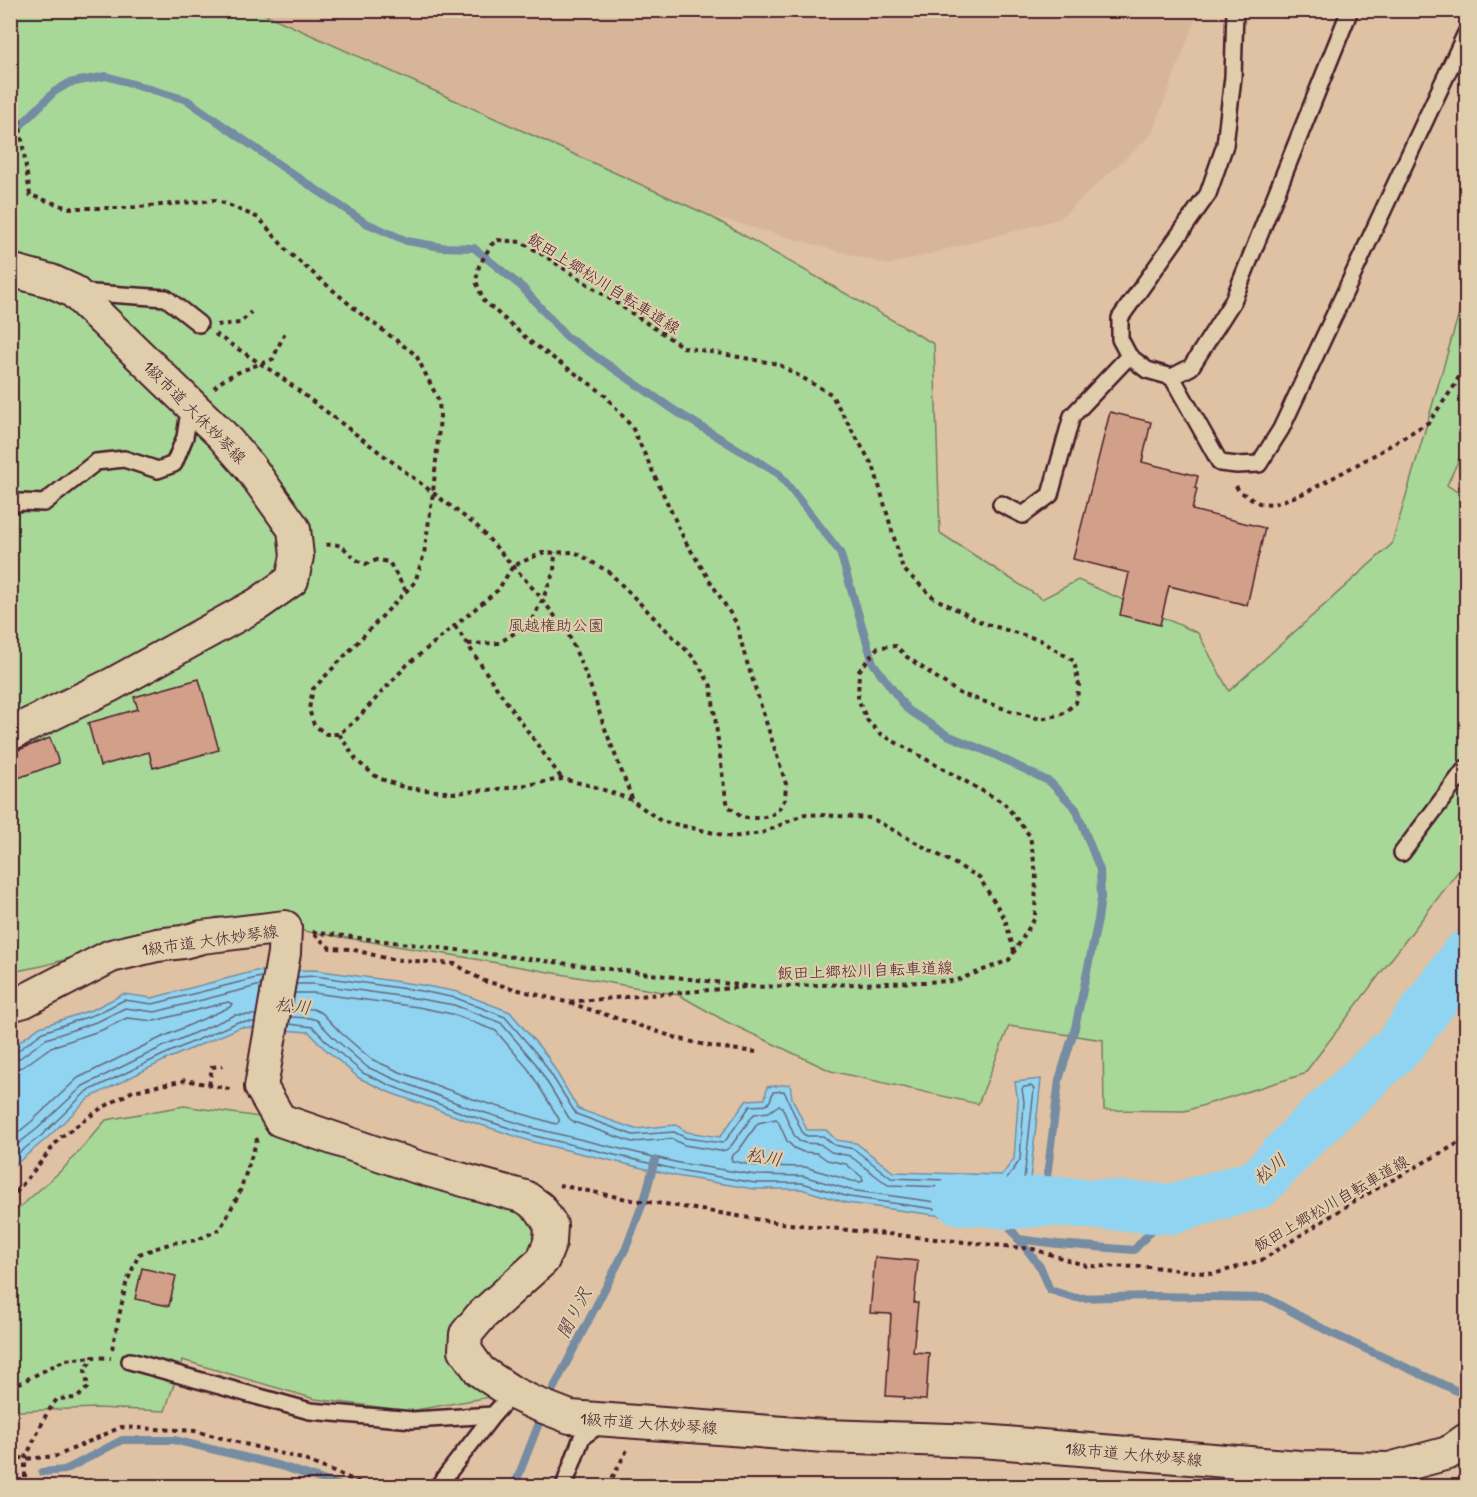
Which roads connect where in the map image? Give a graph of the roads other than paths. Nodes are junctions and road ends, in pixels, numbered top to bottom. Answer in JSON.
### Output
{"nodes":[{"id":1,"x":1235,"y":10,"type":"edge"},
{"id":2,"x":1350,"y":10,"type":"edge"},
{"id":3,"x":1467,"y":33,"type":"edge"},
{"id":4,"x":10,"y":270,"type":"edge"},
{"id":5,"x":73,"y":291,"type":"junction"},
{"id":6,"x":199,"y":324,"type":"road end"},
{"id":7,"x":1129,"y":356,"type":"junction"},
{"id":8,"x":1172,"y":377,"type":"junction"},
{"id":9,"x":193,"y":407,"type":"junction"},
{"id":10,"x":1001,"y":504,"type":"dead end"},
{"id":11,"x":10,"y":505,"type":"edge"},
{"id":12,"x":10,"y":734,"type":"edge"},
{"id":13,"x":1467,"y":768,"type":"edge"},
{"id":14,"x":1402,"y":853,"type":"dead end"},
{"id":15,"x":10,"y":1005,"type":"edge"},
{"id":16,"x":130,"y":1361,"type":"road end"},
{"id":17,"x":513,"y":1404,"type":"junction"},
{"id":18,"x":607,"y":1419,"type":"junction"},
{"id":19,"x":1467,"y":1440,"type":"edge"},
{"id":20,"x":438,"y":1486,"type":"edge"},
{"id":21,"x":564,"y":1486,"type":"edge"}],
"edges":[{"from":1,"to":7,"type":"lane"},
{"from":2,"to":8,"type":"lane"},
{"from":3,"to":8,"type":"lane"},
{"from":4,"to":5,"type":"street","name":"1級市道 大休妙琴線"},
{"from":5,"to":6,"type":"lane"},
{"from":5,"to":9,"type":"street","name":"1級市道 大休妙琴線"},
{"from":7,"to":8,"type":"lane"},
{"from":7,"to":10,"type":"lane"},
{"from":9,"to":11,"type":"lane"},
{"from":9,"to":12,"type":"street","name":"1級市道 大休妙琴線"},
{"from":13,"to":14,"type":"lane"},
{"from":15,"to":17,"type":"street","name":"1級市道 大休妙琴線"},
{"from":16,"to":17,"type":"lane"},
{"from":17,"to":18,"type":"street","name":"1級市道 大休妙琴線"},
{"from":17,"to":20,"type":"lane"},
{"from":18,"to":19,"type":"street","name":"1級市道 大休妙琴線"},
{"from":18,"to":21,"type":"lane"}]}
